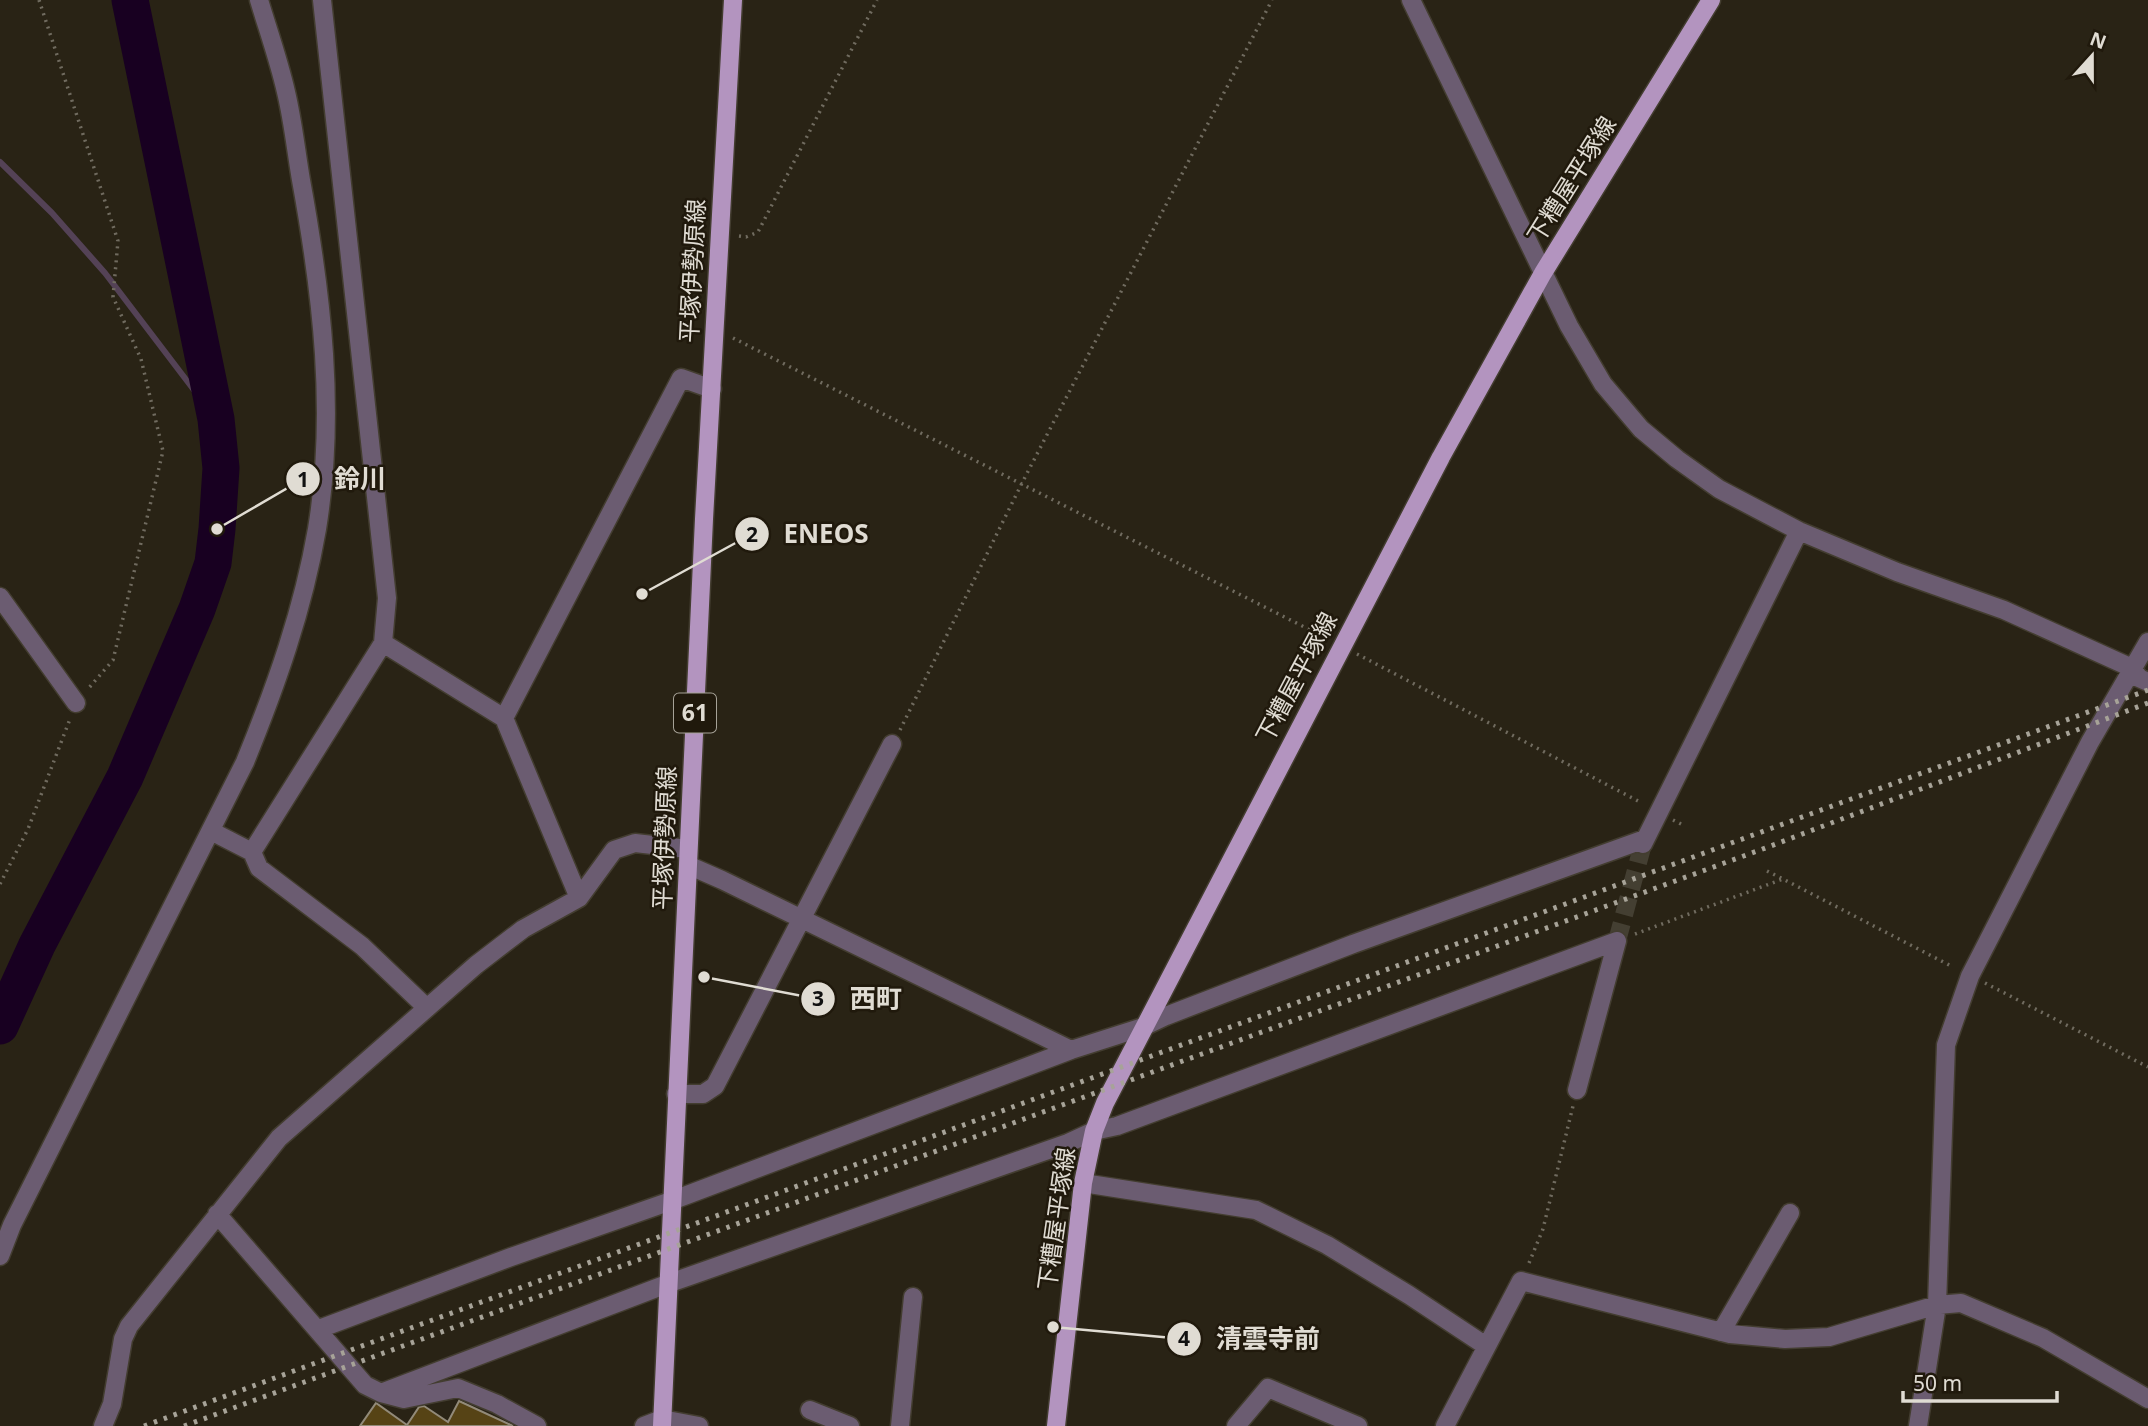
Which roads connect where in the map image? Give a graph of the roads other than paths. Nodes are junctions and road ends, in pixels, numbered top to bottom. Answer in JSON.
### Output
{"nodes":[{"id":1,"x":258,"y":0,"type":"edge"},
{"id":2,"x":322,"y":0,"type":"edge"},
{"id":3,"x":733,"y":0,"type":"edge"},
{"id":4,"x":1411,"y":0,"type":"edge"},
{"id":5,"x":1711,"y":0,"type":"edge"},
{"id":6,"x":1543,"y":273,"type":"junction"},
{"id":7,"x":712,"y":389,"type":"junction"},
{"id":8,"x":1799,"y":531,"type":"junction"},
{"id":9,"x":0,"y":597,"type":"edge"},
{"id":10,"x":2148,"y":642,"type":"edge"},
{"id":11,"x":383,"y":643,"type":"junction"},
{"id":12,"x":2140,"y":668,"type":"edge"},
{"id":13,"x":2148,"y":682,"type":"edge"},
{"id":14,"x":76,"y":703,"type":"road end"},
{"id":15,"x":504,"y":718,"type":"junction"},
{"id":16,"x":892,"y":744,"type":"road end"},
{"id":17,"x":211,"y":831,"type":"junction"},
{"id":18,"x":252,"y":852,"type":"junction"},
{"id":19,"x":689,"y":858,"type":"junction"},
{"id":20,"x":579,"y":898,"type":"junction"},
{"id":21,"x":802,"y":920,"type":"junction"},
{"id":22,"x":427,"y":1008,"type":"junction"},
{"id":23,"x":1143,"y":1027,"type":"junction"},
{"id":24,"x":1071,"y":1050,"type":"junction"},
{"id":25,"x":1577,"y":1090,"type":"road end"},
{"id":26,"x":676,"y":1094,"type":"junction"},
{"id":27,"x":1094,"y":1131,"type":"junction"},
{"id":28,"x":1083,"y":1183,"type":"junction"},
{"id":29,"x":671,"y":1201,"type":"junction"},
{"id":30,"x":1790,"y":1213,"type":"dead end"},
{"id":31,"x":217,"y":1214,"type":"junction"},
{"id":32,"x":0,"y":1256,"type":"edge"},
{"id":33,"x":667,"y":1284,"type":"junction"},
{"id":34,"x":913,"y":1297,"type":"dead end"},
{"id":35,"x":1937,"y":1305,"type":"junction"},
{"id":36,"x":319,"y":1329,"type":"junction"},
{"id":37,"x":1721,"y":1332,"type":"junction"},
{"id":38,"x":1486,"y":1346,"type":"junction"},
{"id":39,"x":380,"y":1393,"type":"junction"},
{"id":40,"x":2148,"y":1399,"type":"edge"},
{"id":41,"x":810,"y":1410,"type":"dead end"},
{"id":42,"x":662,"y":1423,"type":"edge"},
{"id":43,"x":103,"y":1426,"type":"edge"},
{"id":44,"x":537,"y":1426,"type":"edge"},
{"id":45,"x":644,"y":1426,"type":"edge"},
{"id":46,"x":699,"y":1426,"type":"edge"},
{"id":47,"x":850,"y":1426,"type":"edge"},
{"id":48,"x":900,"y":1426,"type":"edge"},
{"id":49,"x":1056,"y":1426,"type":"edge"},
{"id":50,"x":1236,"y":1426,"type":"edge"},
{"id":51,"x":1358,"y":1426,"type":"edge"},
{"id":52,"x":1445,"y":1426,"type":"edge"},
{"id":53,"x":1918,"y":1426,"type":"edge"}],
"edges":[{"from":1,"to":17,"type":"street"},
{"from":2,"to":11,"type":"street"},
{"from":3,"to":7,"type":"main road","name":"平塚伊勢原線","number":"61"},
{"from":4,"to":6,"type":"street"},
{"from":5,"to":6,"type":"main road","name":"下糟屋平塚線"},
{"from":6,"to":8,"type":"street"},
{"from":6,"to":23,"type":"main road","name":"下糟屋平塚線"},
{"from":7,"to":15,"type":"street"},
{"from":7,"to":19,"type":"main road","name":"平塚伊勢原線","number":"61"},
{"from":8,"to":12,"type":"street"},
{"from":8,"to":23,"type":"street"},
{"from":9,"to":14,"type":"street"},
{"from":10,"to":12,"type":"street"},
{"from":11,"to":15,"type":"street"},
{"from":11,"to":18,"type":"street"},
{"from":12,"to":13,"type":"street"},
{"from":12,"to":35,"type":"street"},
{"from":15,"to":20,"type":"street"},
{"from":16,"to":21,"type":"street"},
{"from":17,"to":18,"type":"street"},
{"from":17,"to":32,"type":"street"},
{"from":18,"to":22,"type":"street"},
{"from":19,"to":20,"type":"street"},
{"from":19,"to":21,"type":"street"},
{"from":19,"to":26,"type":"main road","name":"平塚伊勢原線","number":"61"},
{"from":20,"to":22,"type":"street"},
{"from":21,"to":24,"type":"street"},
{"from":21,"to":26,"type":"street"},
{"from":22,"to":31,"type":"street"},
{"from":23,"to":24,"type":"street"},
{"from":23,"to":27,"type":"main road","name":"下糟屋平塚線"},
{"from":24,"to":29,"type":"street"},
{"from":25,"to":27,"type":"street"},
{"from":26,"to":29,"type":"main road","name":"平塚伊勢原線","number":"61"},
{"from":27,"to":28,"type":"main road","name":"下糟屋平塚線"},
{"from":27,"to":33,"type":"street"},
{"from":28,"to":38,"type":"street"},
{"from":28,"to":49,"type":"main road","name":"下糟屋平塚線"},
{"from":29,"to":33,"type":"main road","name":"平塚伊勢原線","number":"61"},
{"from":29,"to":36,"type":"street"},
{"from":30,"to":37,"type":"street"},
{"from":31,"to":36,"type":"street"},
{"from":31,"to":43,"type":"street"},
{"from":33,"to":39,"type":"street"},
{"from":33,"to":42,"type":"main road","name":"平塚伊勢原線","number":"61"},
{"from":34,"to":48,"type":"street"},
{"from":35,"to":37,"type":"street"},
{"from":35,"to":40,"type":"street"},
{"from":35,"to":53,"type":"street"},
{"from":36,"to":39,"type":"street"},
{"from":37,"to":38,"type":"street"},
{"from":38,"to":52,"type":"street"},
{"from":39,"to":44,"type":"street"},
{"from":41,"to":47,"type":"street"},
{"from":42,"to":45,"type":"street"},
{"from":42,"to":46,"type":"street"},
{"from":50,"to":51,"type":"street"}]}
